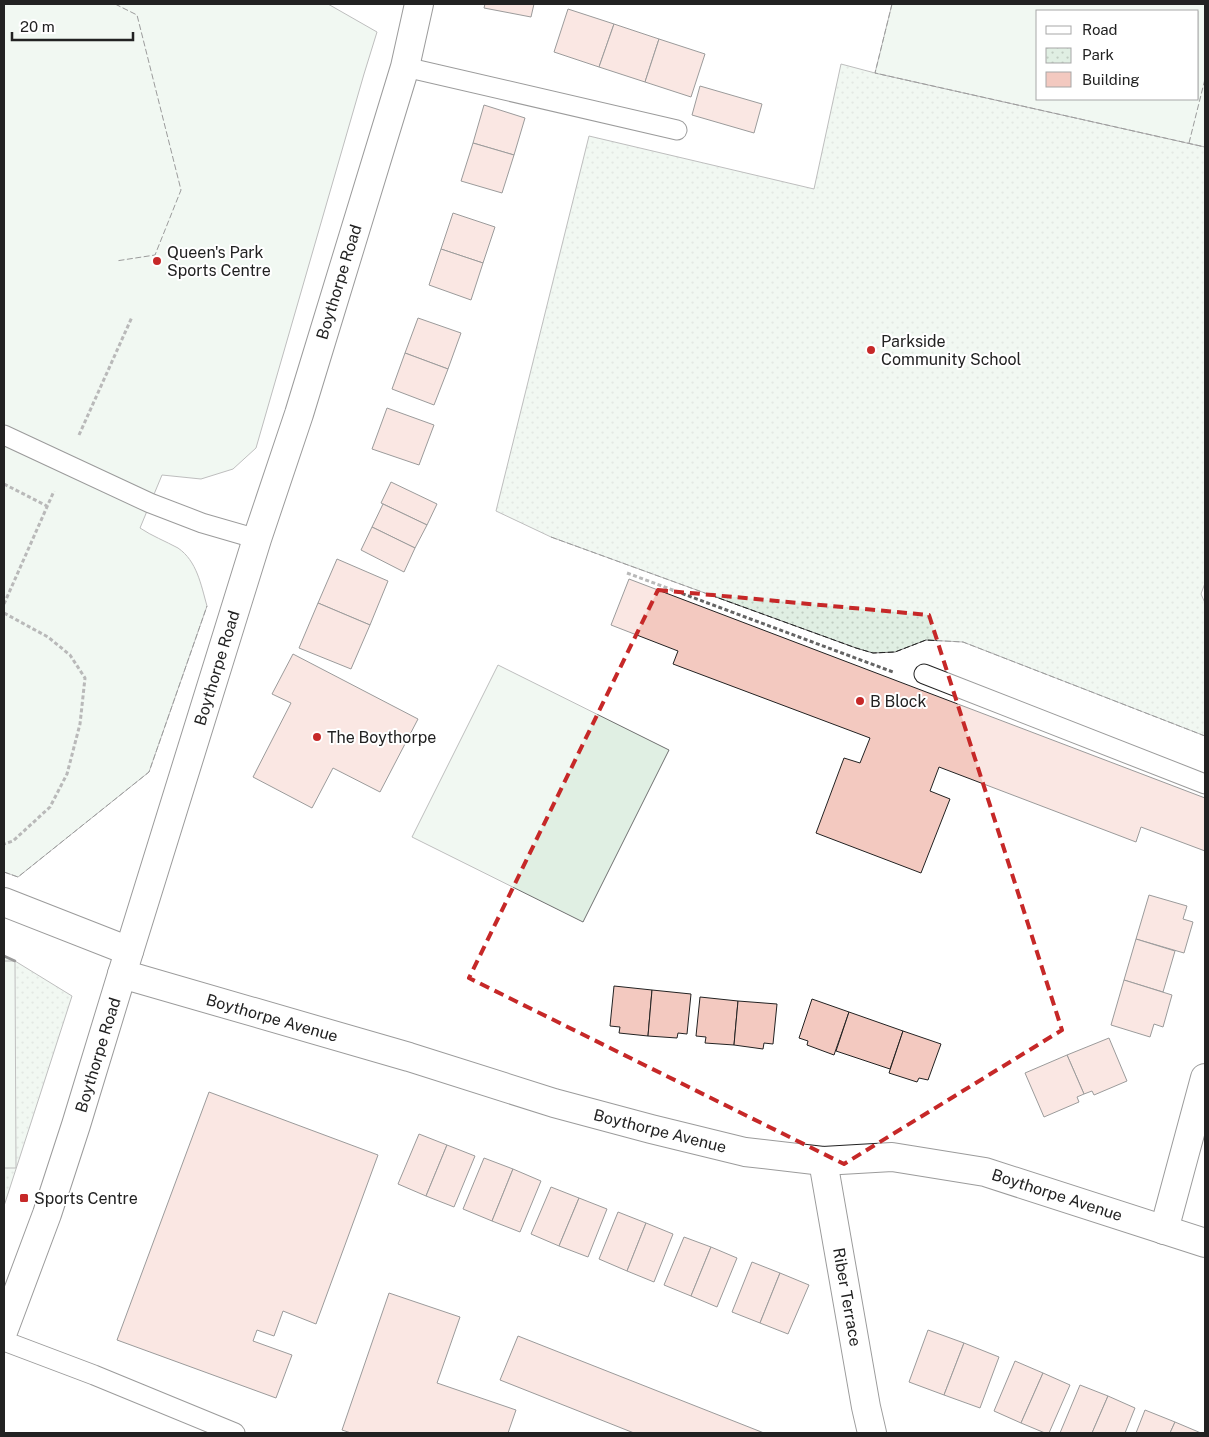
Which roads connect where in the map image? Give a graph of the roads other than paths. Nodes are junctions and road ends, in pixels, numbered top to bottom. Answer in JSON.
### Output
{"nodes":[{"id":1,"x":420,"y":4,"type":"edge"},
{"id":2,"x":405,"y":67,"type":"junction"},
{"id":3,"x":677,"y":130,"type":"dead end"},
{"id":4,"x":4,"y":435,"type":"edge"},
{"id":5,"x":257,"y":539,"type":"junction"},
{"id":6,"x":924,"y":674,"type":"road end"},
{"id":7,"x":1205,"y":784,"type":"edge"},
{"id":8,"x":4,"y":902,"type":"edge"},
{"id":9,"x":126,"y":963,"type":"junction"},
{"id":10,"x":1205,"y":1078,"type":"edge"},
{"id":11,"x":823,"y":1161,"type":"junction"},
{"id":12,"x":1164,"y":1230,"type":"junction"},
{"id":13,"x":1205,"y":1244,"type":"edge"},
{"id":14,"x":4,"y":1329,"type":"edge"},
{"id":15,"x":4,"y":1341,"type":"edge"},
{"id":16,"x":234,"y":1433,"type":"edge"},
{"id":17,"x":872,"y":1433,"type":"edge"}],
"edges":[{"from":1,"to":2,"type":"street","name":"Boythorpe Road"},
{"from":2,"to":3,"type":"lane"},
{"from":2,"to":5,"type":"street","name":"Boythorpe Road"},
{"from":4,"to":5,"type":"lane"},
{"from":5,"to":9,"type":"street","name":"Boythorpe Road"},
{"from":6,"to":7,"type":"lane"},
{"from":8,"to":9,"type":"street","name":"Boythorpe Avenue"},
{"from":9,"to":11,"type":"street","name":"Boythorpe Avenue"},
{"from":9,"to":14,"type":"street","name":"Boythorpe Road"},
{"from":10,"to":12,"type":"street"},
{"from":11,"to":12,"type":"street","name":"Boythorpe Avenue"},
{"from":11,"to":17,"type":"street","name":"Riber Terrace"},
{"from":12,"to":13,"type":"street","name":"Boythorpe Avenue"},
{"from":15,"to":16,"type":"lane"}]}
